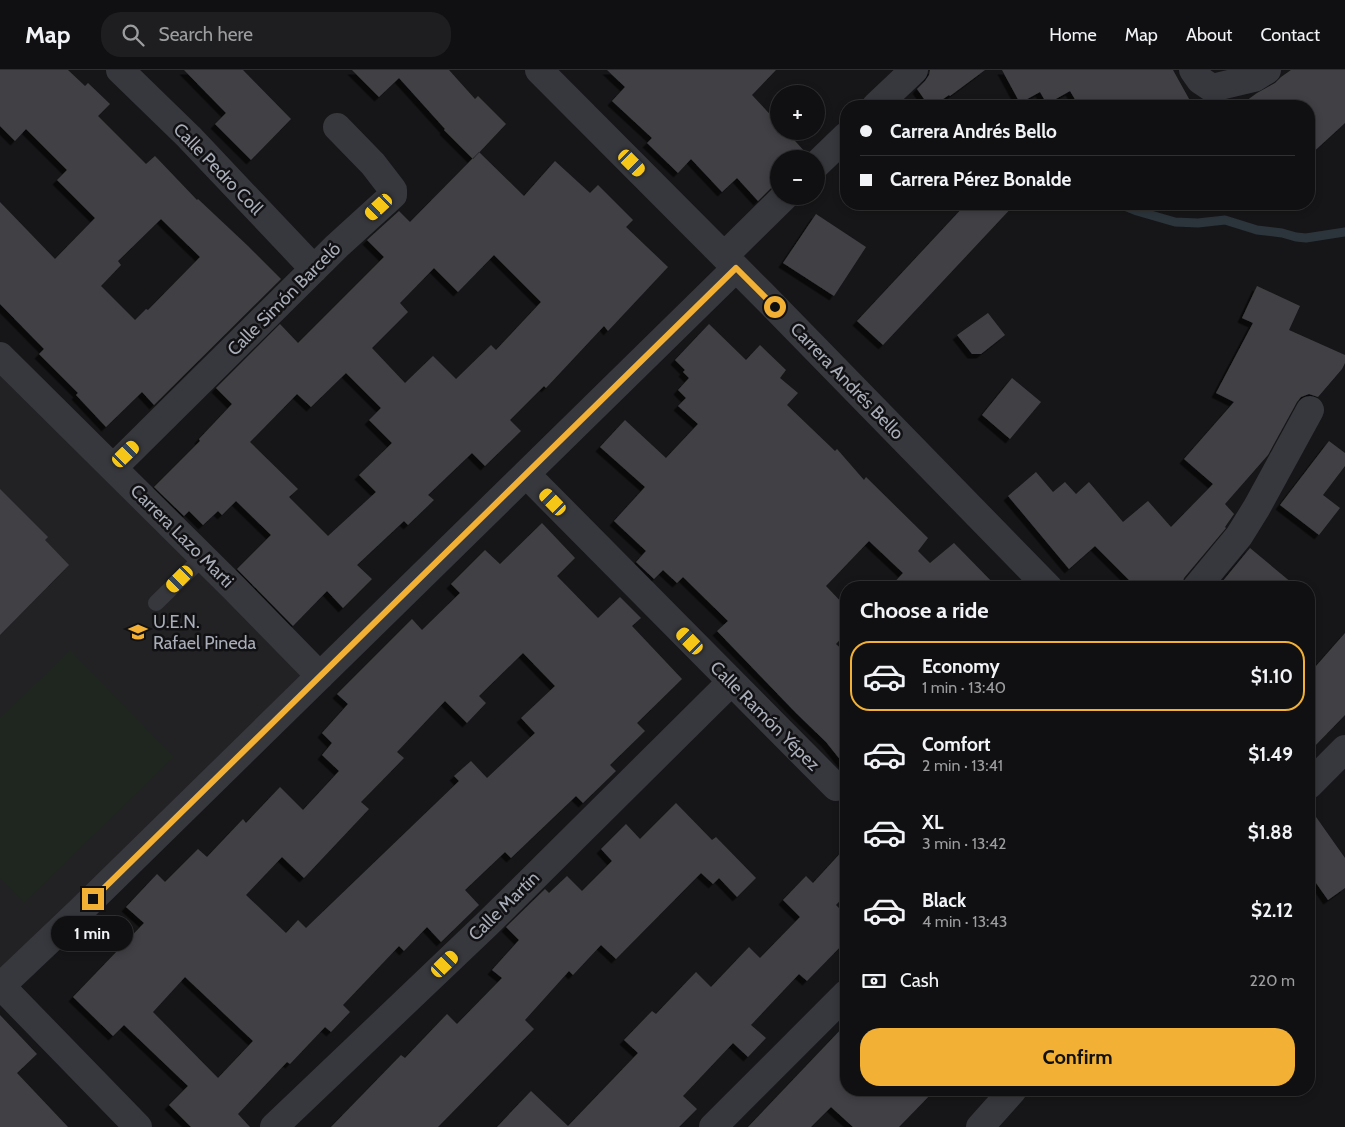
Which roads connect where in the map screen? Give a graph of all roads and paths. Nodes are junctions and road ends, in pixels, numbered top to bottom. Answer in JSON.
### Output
{"nodes":[{"id":1,"x":120,"y":70,"type":"edge"},
{"id":2,"x":539,"y":70,"type":"edge"},
{"id":3,"x":914,"y":70,"type":"edge"},
{"id":4,"x":1193,"y":70,"type":"edge"},
{"id":5,"x":1267,"y":70,"type":"edge"},
{"id":6,"x":882,"y":100,"type":"edge"},
{"id":7,"x":337,"y":127,"type":"dead end"},
{"id":8,"x":840,"y":142,"type":"edge"},
{"id":9,"x":825,"y":156,"type":"edge"},
{"id":10,"x":778,"y":205,"type":"edge"},
{"id":11,"x":730,"y":262,"type":"junction"},
{"id":12,"x":314,"y":269,"type":"junction"},
{"id":13,"x":2,"y":362,"type":"edge"},
{"id":14,"x":1310,"y":410,"type":"dead end"},
{"id":15,"x":113,"y":468,"type":"junction"},
{"id":16,"x":526,"y":474,"type":"junction"},
{"id":17,"x":203,"y":557,"type":"junction"},
{"id":18,"x":1042,"y":581,"type":"edge"},
{"id":19,"x":1202,"y":581,"type":"edge"},
{"id":20,"x":156,"y":603,"type":"dead end"},
{"id":21,"x":320,"y":676,"type":"junction"},
{"id":22,"x":731,"y":682,"type":"junction"},
{"id":23,"x":1345,"y":749,"type":"edge"},
{"id":24,"x":1315,"y":779,"type":"edge"},
{"id":25,"x":836,"y":787,"type":"dead end"},
{"id":26,"x":1,"y":986,"type":"edge"},
{"id":27,"x":840,"y":1000,"type":"edge"},
{"id":28,"x":1008,"y":1096,"type":"edge"},
{"id":29,"x":138,"y":1127,"type":"edge"},
{"id":30,"x":274,"y":1127,"type":"edge"},
{"id":31,"x":713,"y":1127,"type":"edge"},
{"id":32,"x":980,"y":1127,"type":"edge"}],
"edges":[{"from":1,"to":12,"type":"street","name":"Calle Pedro Coll"},
{"from":2,"to":11,"type":"street","name":"Carrera Andrés Bello"},
{"from":3,"to":6,"type":"street"},
{"from":4,"to":5,"type":"street"},
{"from":7,"to":12,"type":"street","name":"Calle Simón Barceló"},
{"from":8,"to":9,"type":"street"},
{"from":10,"to":11,"type":"street"},
{"from":11,"to":16,"type":"street"},
{"from":11,"to":18,"type":"street","name":"Carrera Andrés Bello"},
{"from":12,"to":15,"type":"street","name":"Calle Simón Barceló"},
{"from":13,"to":15,"type":"street","name":"Carrera Lazo Marti"},
{"from":14,"to":19,"type":"street"},
{"from":15,"to":17,"type":"street","name":"Carrera Lazo Marti"},
{"from":16,"to":21,"type":"street"},
{"from":16,"to":22,"type":"street","name":"Calle Ramón Yépez"},
{"from":17,"to":20,"type":"lane"},
{"from":17,"to":21,"type":"street","name":"Carrera Lazo Marti"},
{"from":21,"to":26,"type":"street"},
{"from":22,"to":25,"type":"street","name":"Calle Ramón Yépez"},
{"from":22,"to":30,"type":"street","name":"Calle Martín"},
{"from":23,"to":24,"type":"street"},
{"from":26,"to":29,"type":"street"},
{"from":27,"to":31,"type":"street"},
{"from":28,"to":32,"type":"street"}]}
